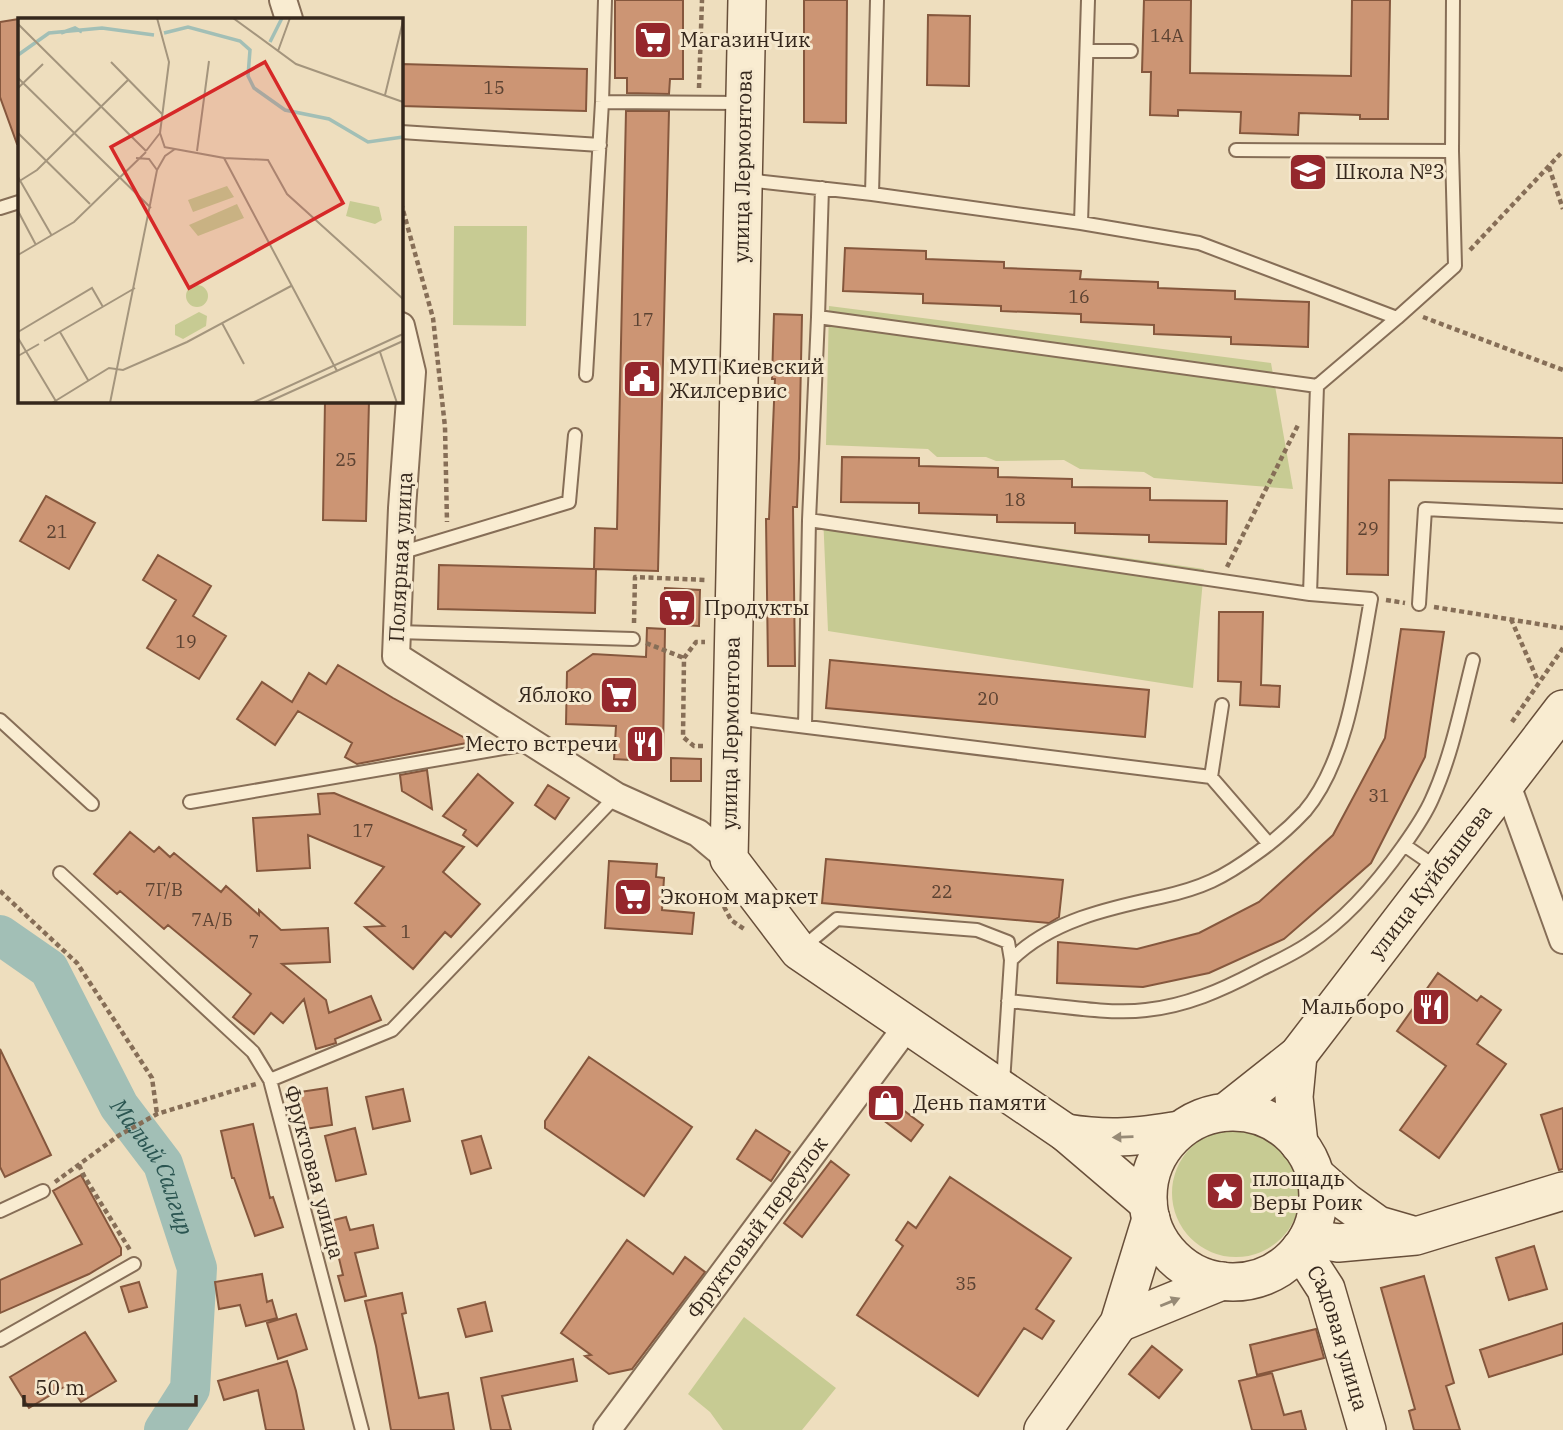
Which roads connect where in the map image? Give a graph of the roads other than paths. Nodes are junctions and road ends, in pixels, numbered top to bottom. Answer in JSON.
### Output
{"nodes":[{"id":1,"x":283,"y":0,"type":"edge"},
{"id":2,"x":605,"y":0,"type":"edge"},
{"id":3,"x":747,"y":0,"type":"edge"},
{"id":4,"x":877,"y":0,"type":"edge"},
{"id":5,"x":1088,"y":0,"type":"edge"},
{"id":6,"x":1453,"y":0,"type":"edge"},
{"id":7,"x":289,"y":18,"type":"edge"},
{"id":8,"x":1087,"y":51,"type":"junction"},
{"id":9,"x":1131,"y":51,"type":"dead end"},
{"id":10,"x":602,"y":102,"type":"junction"},
{"id":11,"x":745,"y":103,"type":"junction"},
{"id":12,"x":402,"y":132,"type":"edge"},
{"id":13,"x":600,"y":145,"type":"junction"},
{"id":14,"x":1236,"y":150,"type":"dead end"},
{"id":15,"x":1452,"y":151,"type":"junction"},
{"id":16,"x":743,"y":180,"type":"junction"},
{"id":17,"x":822,"y":188,"type":"junction"},
{"id":18,"x":872,"y":194,"type":"junction"},
{"id":19,"x":18,"y":202,"type":"edge"},
{"id":20,"x":0,"y":208,"type":"edge"},
{"id":21,"x":1081,"y":223,"type":"junction"},
{"id":22,"x":1401,"y":314,"type":"junction"},
{"id":23,"x":818,"y":317,"type":"junction"},
{"id":24,"x":402,"y":330,"type":"edge"},
{"id":25,"x":586,"y":375,"type":"dead end"},
{"id":26,"x":1318,"y":386,"type":"junction"},
{"id":27,"x":575,"y":435,"type":"dead end"},
{"id":28,"x":1563,"y":516,"type":"edge"},
{"id":29,"x":809,"y":520,"type":"junction"},
{"id":30,"x":400,"y":553,"type":"junction"},
{"id":31,"x":1310,"y":594,"type":"junction"},
{"id":32,"x":1419,"y":604,"type":"road end"},
{"id":33,"x":397,"y":632,"type":"junction"},
{"id":34,"x":633,"y":639,"type":"road end"},
{"id":35,"x":1474,"y":660,"type":"dead end"},
{"id":36,"x":1222,"y":705,"type":"dead end"},
{"id":37,"x":1563,"y":709,"type":"edge"},
{"id":38,"x":732,"y":717,"type":"junction"},
{"id":39,"x":0,"y":720,"type":"edge"},
{"id":40,"x":804,"y":726,"type":"junction"},
{"id":41,"x":532,"y":743,"type":"junction"},
{"id":42,"x":1211,"y":776,"type":"junction"},
{"id":43,"x":1506,"y":782,"type":"junction"},
{"id":44,"x":616,"y":796,"type":"junction"},
{"id":45,"x":190,"y":802,"type":"dead end"},
{"id":46,"x":92,"y":804,"type":"dead end"},
{"id":47,"x":1269,"y":844,"type":"junction"},
{"id":48,"x":1404,"y":845,"type":"junction"},
{"id":49,"x":729,"y":859,"type":"junction"},
{"id":50,"x":1439,"y":869,"type":"junction"},
{"id":51,"x":60,"y":873,"type":"dead end"},
{"id":52,"x":1563,"y":940,"type":"edge"},
{"id":53,"x":799,"y":951,"type":"junction"},
{"id":54,"x":1011,"y":960,"type":"junction"},
{"id":55,"x":1008,"y":1001,"type":"junction"},
{"id":56,"x":908,"y":1026,"type":"junction"},
{"id":57,"x":1297,"y":1055,"type":"junction"},
{"id":58,"x":270,"y":1080,"type":"junction"},
{"id":59,"x":1003,"y":1090,"type":"junction"},
{"id":60,"x":1226,"y":1112,"type":"junction"},
{"id":61,"x":1180,"y":1130,"type":"junction"},
{"id":62,"x":1066,"y":1133,"type":"junction"},
{"id":63,"x":1307,"y":1159,"type":"junction"},
{"id":64,"x":43,"y":1191,"type":"road end"},
{"id":65,"x":1563,"y":1191,"type":"edge"},
{"id":66,"x":0,"y":1211,"type":"edge"},
{"id":67,"x":1150,"y":1211,"type":"junction"},
{"id":68,"x":1416,"y":1237,"type":"junction"},
{"id":69,"x":1304,"y":1243,"type":"junction"},
{"id":70,"x":134,"y":1264,"type":"road end"},
{"id":71,"x":1222,"y":1280,"type":"junction"},
{"id":72,"x":1119,"y":1323,"type":"junction"},
{"id":73,"x":0,"y":1340,"type":"edge"},
{"id":74,"x":362,"y":1430,"type":"edge"},
{"id":75,"x":607,"y":1430,"type":"edge"},
{"id":76,"x":1043,"y":1430,"type":"edge"},
{"id":77,"x":1367,"y":1430,"type":"edge"}],
"edges":[{"from":1,"to":7,"type":"street"},
{"from":2,"to":10,"type":"lane"},
{"from":3,"to":11,"type":"main road","name":"улица Лермонтова"},
{"from":4,"to":18,"type":"lane"},
{"from":5,"to":8,"type":"lane"},
{"from":6,"to":15,"type":"lane"},
{"from":8,"to":9,"type":"lane"},
{"from":8,"to":21,"type":"lane"},
{"from":10,"to":11,"type":"lane"},
{"from":10,"to":13,"type":"lane"},
{"from":11,"to":16,"type":"main road","name":"улица Лермонтова"},
{"from":12,"to":13,"type":"lane"},
{"from":13,"to":25,"type":"lane"},
{"from":14,"to":15,"type":"lane"},
{"from":15,"to":22,"type":"lane"},
{"from":16,"to":17,"type":"lane"},
{"from":16,"to":38,"type":"main road","name":"улица Лермонтова"},
{"from":17,"to":18,"type":"lane"},
{"from":17,"to":23,"type":"lane"},
{"from":18,"to":21,"type":"lane"},
{"from":19,"to":20,"type":"lane"},
{"from":21,"to":22,"type":"lane"},
{"from":22,"to":26,"type":"lane"},
{"from":23,"to":26,"type":"lane"},
{"from":23,"to":29,"type":"lane"},
{"from":24,"to":30,"type":"street","name":"Полярная улица"},
{"from":26,"to":31,"type":"lane"},
{"from":27,"to":30,"type":"lane"},
{"from":28,"to":32,"type":"lane"},
{"from":29,"to":31,"type":"lane"},
{"from":29,"to":40,"type":"lane"},
{"from":30,"to":33,"type":"street","name":"Полярная улица"},
{"from":31,"to":47,"type":"lane"},
{"from":33,"to":34,"type":"lane"},
{"from":33,"to":41,"type":"street","name":"Полярная улица"},
{"from":35,"to":48,"type":"lane"},
{"from":36,"to":42,"type":"lane"},
{"from":37,"to":43,"type":"main road","name":"улица Куйбышева"},
{"from":38,"to":40,"type":"lane"},
{"from":38,"to":49,"type":"main road","name":"улица Лермонтова"},
{"from":39,"to":46,"type":"lane"},
{"from":40,"to":42,"type":"lane"},
{"from":41,"to":44,"type":"street","name":"Полярная улица"},
{"from":41,"to":45,"type":"lane"},
{"from":42,"to":47,"type":"lane"},
{"from":43,"to":50,"type":"main road","name":"улица Куйбышева"},
{"from":43,"to":52,"type":"street"},
{"from":44,"to":49,"type":"street","name":"Полярная улица"},
{"from":44,"to":58,"type":"lane","name":"Фруктовая улица"},
{"from":47,"to":54,"type":"lane"},
{"from":48,"to":50,"type":"lane"},
{"from":48,"to":55,"type":"lane"},
{"from":49,"to":53,"type":"main road","name":"улица Лермонтова"},
{"from":50,"to":57,"type":"main road","name":"улица Куйбышева"},
{"from":51,"to":58,"type":"lane"},
{"from":53,"to":54,"type":"lane"},
{"from":53,"to":56,"type":"main road","name":"улица Лермонтова"},
{"from":54,"to":55,"type":"lane"},
{"from":55,"to":59,"type":"lane"},
{"from":56,"to":59,"type":"main road","name":"улица Лермонтова"},
{"from":56,"to":75,"type":"street","name":"Фруктовый переулок"},
{"from":57,"to":60,"type":"main road","name":"улица Куйбышева"},
{"from":57,"to":63,"type":"main road"},
{"from":58,"to":74,"type":"lane","name":"Фруктовая улица"},
{"from":59,"to":62,"type":"main road","name":"улица Лермонтова"},
{"from":60,"to":61,"type":"main road"},
{"from":60,"to":63,"type":"main road"},
{"from":61,"to":62,"type":"main road","one_way":true},
{"from":61,"to":67,"type":"main road"},
{"from":62,"to":67,"type":"main road","name":"улица Лермонтова"},
{"from":63,"to":68,"type":"main road"},
{"from":63,"to":69,"type":"main road"},
{"from":64,"to":66,"type":"lane"},
{"from":65,"to":68,"type":"main road"},
{"from":67,"to":71,"type":"main road"},
{"from":67,"to":72,"type":"main road"},
{"from":68,"to":69,"type":"main road"},
{"from":69,"to":71,"type":"main road"},
{"from":69,"to":77,"type":"main road","name":"Садовая улица"},
{"from":70,"to":73,"type":"lane"},
{"from":72,"to":71,"type":"main road","one_way":true},
{"from":72,"to":76,"type":"main road"}]}
